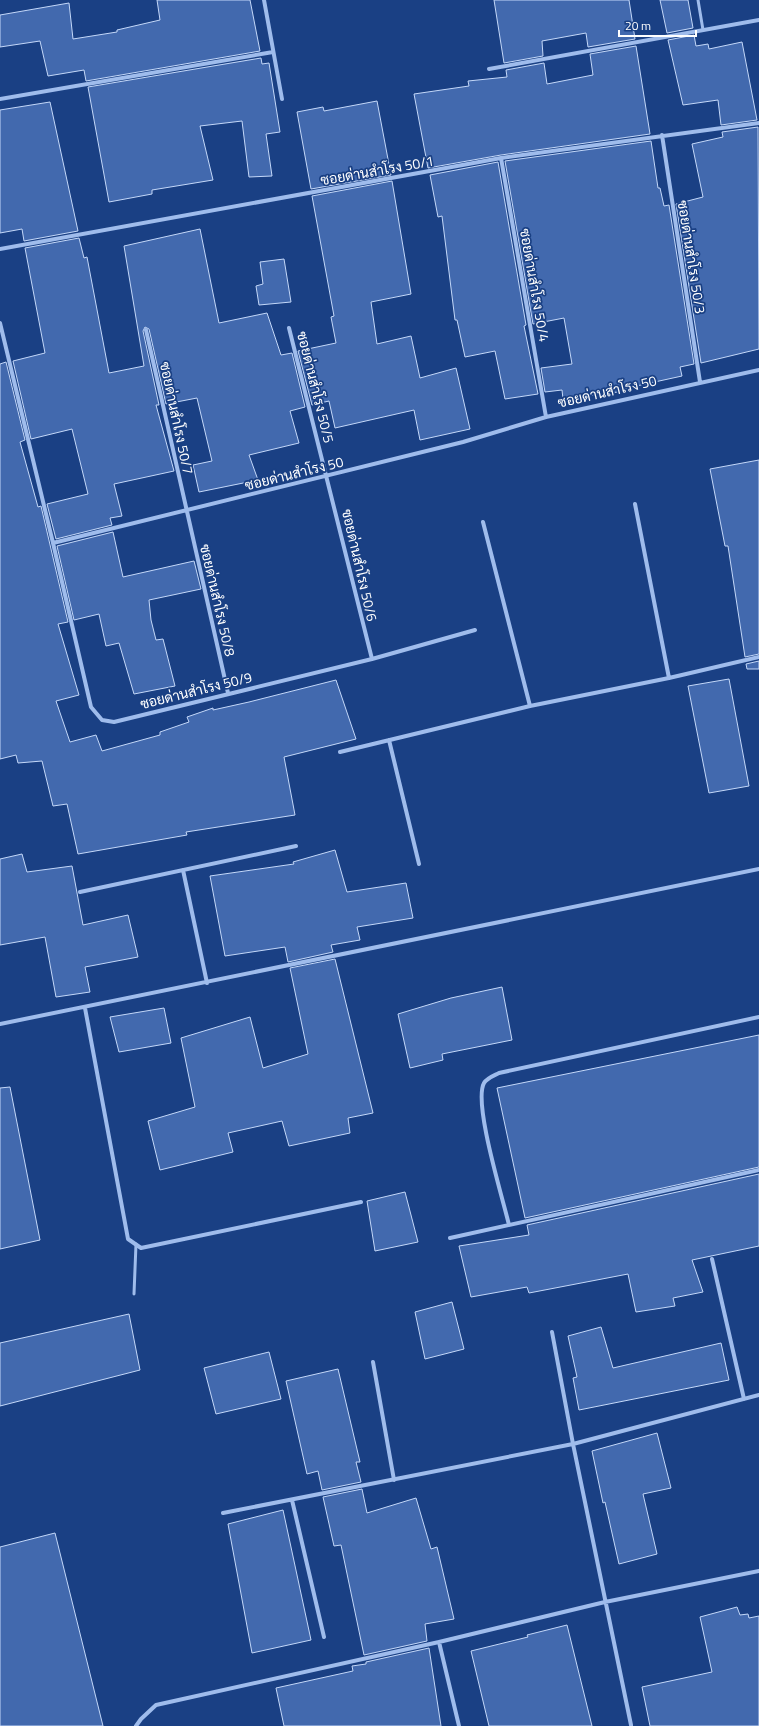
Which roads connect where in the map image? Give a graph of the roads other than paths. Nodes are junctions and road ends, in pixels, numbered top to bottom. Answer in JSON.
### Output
{"nodes":[{"id":1,"x":264,"y":0,"type":"edge"},
{"id":2,"x":698,"y":0,"type":"edge"},
{"id":3,"x":759,"y":20,"type":"edge"},
{"id":4,"x":703,"y":30,"type":"junction"},
{"id":5,"x":273,"y":52,"type":"junction"},
{"id":6,"x":489,"y":69,"type":"dead end"},
{"id":7,"x":0,"y":99,"type":"edge"},
{"id":8,"x":282,"y":99,"type":"dead end"},
{"id":9,"x":759,"y":123,"type":"edge"},
{"id":10,"x":662,"y":135,"type":"junction"},
{"id":11,"x":501,"y":158,"type":"junction"},
{"id":12,"x":0,"y":249,"type":"edge"},
{"id":13,"x":0,"y":323,"type":"edge"},
{"id":14,"x":289,"y":328,"type":"dead end"},
{"id":15,"x":146,"y":330,"type":"dead end"},
{"id":16,"x":759,"y":370,"type":"edge"},
{"id":17,"x":700,"y":382,"type":"junction"},
{"id":18,"x":546,"y":417,"type":"junction"},
{"id":19,"x":328,"y":476,"type":"junction"},
{"id":20,"x":635,"y":504,"type":"dead end"},
{"id":21,"x":186,"y":511,"type":"junction"},
{"id":22,"x":483,"y":522,"type":"dead end"},
{"id":23,"x":53,"y":543,"type":"junction"},
{"id":24,"x":475,"y":630,"type":"dead end"},
{"id":25,"x":759,"y":657,"type":"edge"},
{"id":26,"x":372,"y":659,"type":"junction"},
{"id":27,"x":669,"y":678,"type":"junction"},
{"id":28,"x":228,"y":693,"type":"junction"},
{"id":29,"x":530,"y":706,"type":"junction"},
{"id":30,"x":389,"y":740,"type":"junction"},
{"id":31,"x":340,"y":752,"type":"dead end"},
{"id":32,"x":296,"y":846,"type":"dead end"},
{"id":33,"x":419,"y":864,"type":"dead end"},
{"id":34,"x":759,"y":869,"type":"edge"},
{"id":35,"x":183,"y":870,"type":"junction"},
{"id":36,"x":80,"y":892,"type":"dead end"},
{"id":37,"x":207,"y":983,"type":"junction"},
{"id":38,"x":85,"y":1008,"type":"junction"},
{"id":39,"x":759,"y":1017,"type":"edge"},
{"id":40,"x":0,"y":1024,"type":"edge"},
{"id":41,"x":759,"y":1170,"type":"edge"},
{"id":42,"x":361,"y":1202,"type":"dead end"},
{"id":43,"x":509,"y":1225,"type":"junction"},
{"id":44,"x":450,"y":1238,"type":"dead end"},
{"id":45,"x":136,"y":1244,"type":"junction"},
{"id":46,"x":712,"y":1259,"type":"dead end"},
{"id":47,"x":134,"y":1294,"type":"dead end"},
{"id":48,"x":552,"y":1332,"type":"dead end"},
{"id":49,"x":373,"y":1362,"type":"dead end"},
{"id":50,"x":759,"y":1395,"type":"edge"},
{"id":51,"x":744,"y":1399,"type":"junction"},
{"id":52,"x":573,"y":1444,"type":"junction"},
{"id":53,"x":394,"y":1480,"type":"junction"},
{"id":54,"x":292,"y":1500,"type":"junction"},
{"id":55,"x":223,"y":1513,"type":"dead end"},
{"id":56,"x":759,"y":1571,"type":"edge"},
{"id":57,"x":605,"y":1602,"type":"junction"},
{"id":58,"x":324,"y":1637,"type":"dead end"},
{"id":59,"x":439,"y":1642,"type":"junction"},
{"id":60,"x":631,"y":1725,"type":"dead end"},
{"id":61,"x":136,"y":1726,"type":"edge"},
{"id":62,"x":459,"y":1726,"type":"edge"}],
"edges":[{"from":1,"to":5,"type":"street"},
{"from":2,"to":4,"type":"lane"},
{"from":3,"to":4,"type":"street"},
{"from":4,"to":6,"type":"street"},
{"from":5,"to":7,"type":"street"},
{"from":5,"to":8,"type":"street"},
{"from":9,"to":10,"type":"street","name":"ซอยด่านสำโรง 50/1"},
{"from":10,"to":11,"type":"street","name":"ซอยด่านสำโรง 50/1"},
{"from":10,"to":17,"type":"street","name":"ซอยด่านสำโรง 50/3"},
{"from":11,"to":12,"type":"street","name":"ซอยด่านสำโรง 50/1"},
{"from":11,"to":18,"type":"street","name":"ซอยด่านสำโรง 50/4"},
{"from":13,"to":23,"type":"street"},
{"from":14,"to":19,"type":"street","name":"ซอยด่านสำโรง 50/5"},
{"from":15,"to":21,"type":"street","name":"ซอยด่านสำโรง 50/7"},
{"from":16,"to":17,"type":"street","name":"ซอยด่านสำโรง 50"},
{"from":17,"to":18,"type":"street","name":"ซอยด่านสำโรง 50"},
{"from":18,"to":19,"type":"street","name":"ซอยด่านสำโรง 50"},
{"from":19,"to":21,"type":"street","name":"ซอยด่านสำโรง 50"},
{"from":19,"to":26,"type":"street","name":"ซอยด่านสำโรง 50/6"},
{"from":20,"to":27,"type":"street"},
{"from":21,"to":23,"type":"street","name":"ซอยด่านสำโรง 50"},
{"from":21,"to":28,"type":"street","name":"ซอยด่านสำโรง 50/8"},
{"from":22,"to":29,"type":"street"},
{"from":23,"to":28,"type":"street","name":"ซอยด่านสำโรง 50/9"},
{"from":24,"to":26,"type":"street","name":"ซอยด่านสำโรง 50/9"},
{"from":25,"to":27,"type":"street"},
{"from":26,"to":28,"type":"street","name":"ซอยด่านสำโรง 50/9"},
{"from":27,"to":29,"type":"street"},
{"from":29,"to":30,"type":"street"},
{"from":30,"to":31,"type":"street"},
{"from":30,"to":33,"type":"street"},
{"from":32,"to":35,"type":"street"},
{"from":34,"to":37,"type":"street"},
{"from":35,"to":36,"type":"street"},
{"from":35,"to":37,"type":"street"},
{"from":37,"to":38,"type":"street"},
{"from":38,"to":40,"type":"street"},
{"from":38,"to":45,"type":"street"},
{"from":39,"to":43,"type":"street"},
{"from":41,"to":43,"type":"street"},
{"from":42,"to":45,"type":"street"},
{"from":43,"to":44,"type":"street"},
{"from":45,"to":47,"type":"lane"},
{"from":46,"to":51,"type":"street"},
{"from":48,"to":52,"type":"street"},
{"from":49,"to":53,"type":"street"},
{"from":50,"to":51,"type":"street"},
{"from":51,"to":52,"type":"street"},
{"from":52,"to":53,"type":"street"},
{"from":52,"to":57,"type":"street"},
{"from":53,"to":54,"type":"street"},
{"from":54,"to":55,"type":"street"},
{"from":54,"to":58,"type":"street"},
{"from":56,"to":57,"type":"street"},
{"from":57,"to":59,"type":"street"},
{"from":57,"to":60,"type":"street"},
{"from":59,"to":61,"type":"street"},
{"from":59,"to":62,"type":"street"}]}
